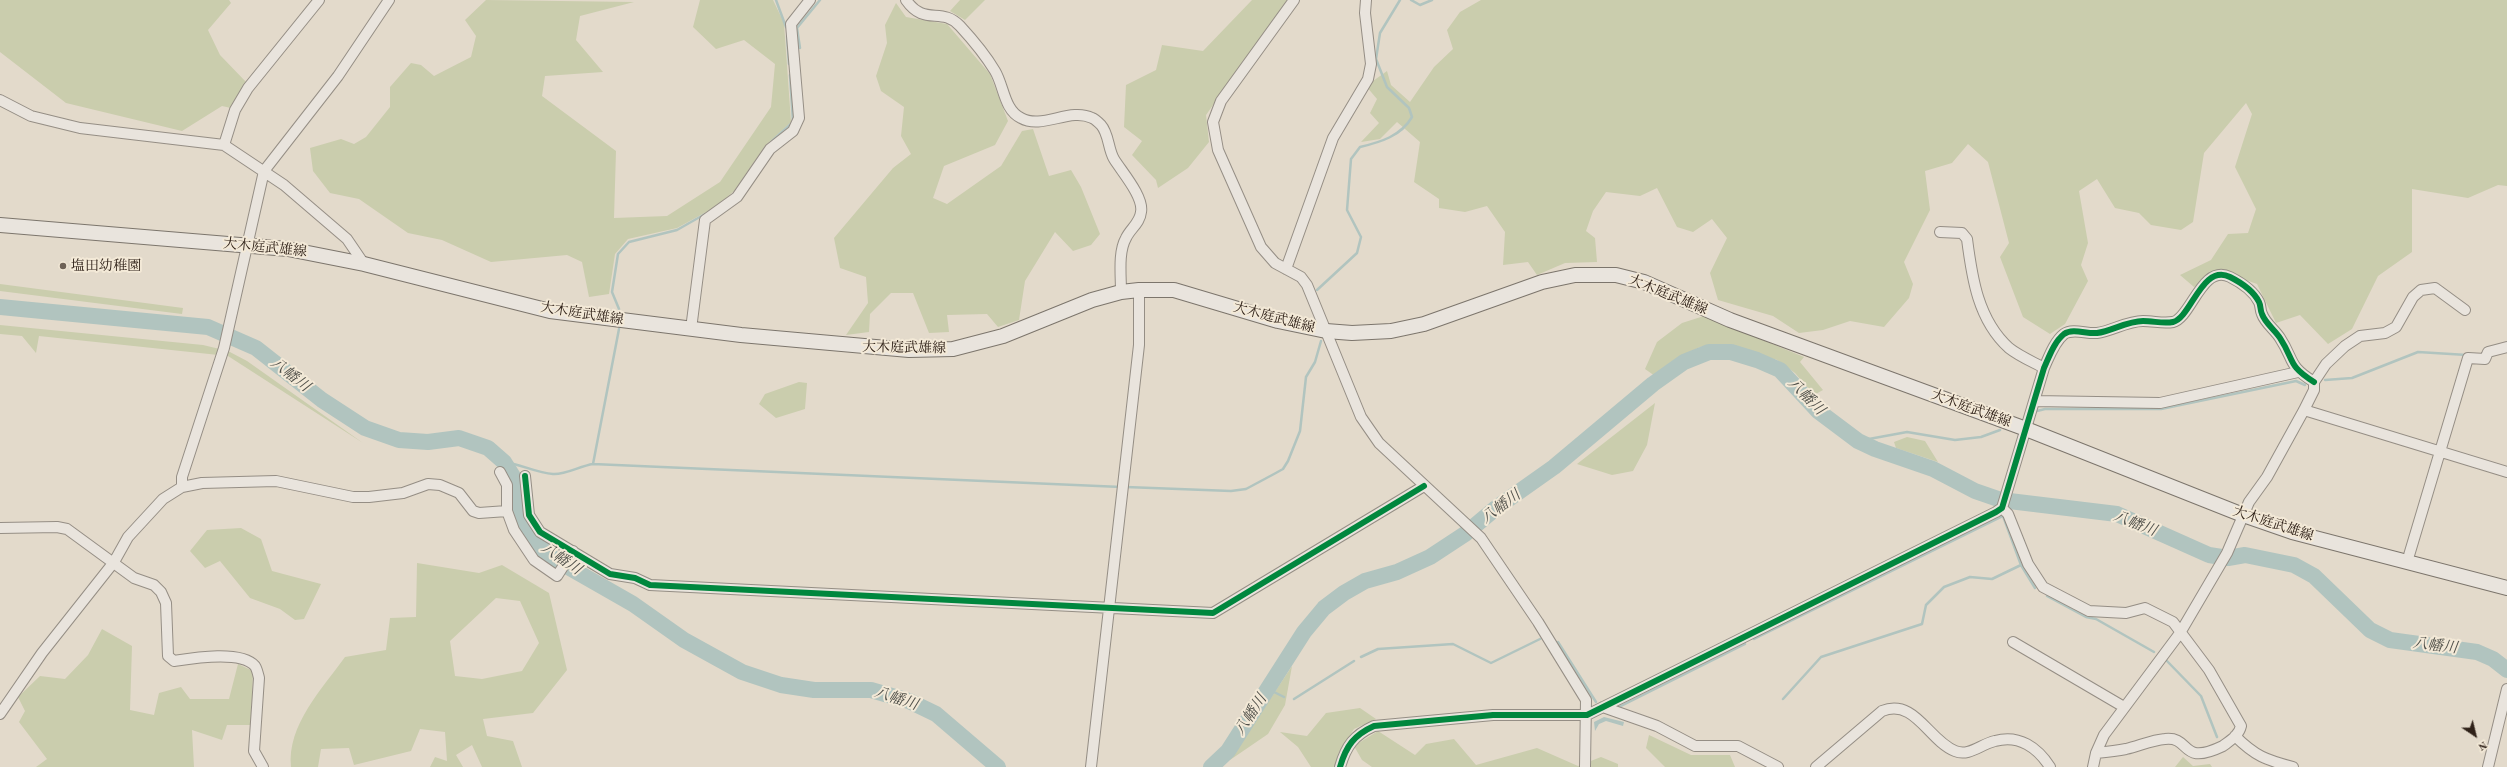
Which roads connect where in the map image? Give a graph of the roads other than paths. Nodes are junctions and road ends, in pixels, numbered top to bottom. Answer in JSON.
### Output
{"nodes":[{"id":1,"x":319,"y":0,"type":"edge"},
{"id":2,"x":389,"y":0,"type":"edge"},
{"id":3,"x":810,"y":0,"type":"edge"},
{"id":4,"x":906,"y":0,"type":"edge"},
{"id":5,"x":1294,"y":0,"type":"edge"},
{"id":6,"x":1366,"y":0,"type":"edge"},
{"id":7,"x":0,"y":100,"type":"edge"},
{"id":8,"x":224,"y":146,"type":"junction"},
{"id":9,"x":264,"y":171,"type":"junction"},
{"id":10,"x":0,"y":225,"type":"edge"},
{"id":11,"x":1940,"y":232,"type":"dead end"},
{"id":12,"x":248,"y":246,"type":"junction"},
{"id":13,"x":364,"y":264,"type":"junction"},
{"id":14,"x":1286,"y":269,"type":"junction"},
{"id":15,"x":1139,"y":290,"type":"junction"},
{"id":16,"x":1121,"y":292,"type":"junction"},
{"id":17,"x":2464,"y":310,"type":"dead end"},
{"id":18,"x":691,"y":329,"type":"junction"},
{"id":19,"x":1326,"y":331,"type":"junction"},
{"id":20,"x":2507,"y":347,"type":"edge"},
{"id":21,"x":2044,"y":368,"type":"junction"},
{"id":22,"x":2298,"y":372,"type":"junction"},
{"id":23,"x":2314,"y":382,"type":"junction"},
{"id":24,"x":2034,"y":402,"type":"junction"},
{"id":25,"x":2304,"y":410,"type":"junction"},
{"id":26,"x":2026,"y":429,"type":"junction"},
{"id":27,"x":2440,"y":451,"type":"junction"},
{"id":28,"x":500,"y":472,"type":"dead end"},
{"id":29,"x":2507,"y":472,"type":"edge"},
{"id":30,"x":525,"y":476,"type":"dead end"},
{"id":31,"x":1424,"y":486,"type":"junction"},
{"id":32,"x":182,"y":487,"type":"junction"},
{"id":33,"x":2002,"y":508,"type":"junction"},
{"id":34,"x":507,"y":511,"type":"junction"},
{"id":35,"x":2243,"y":515,"type":"junction"},
{"id":36,"x":0,"y":528,"type":"edge"},
{"id":37,"x":574,"y":551,"type":"junction"},
{"id":38,"x":114,"y":562,"type":"junction"},
{"id":39,"x":2407,"y":562,"type":"junction"},
{"id":40,"x":2507,"y":588,"type":"edge"},
{"id":41,"x":1109,"y":608,"type":"junction"},
{"id":42,"x":2180,"y":633,"type":"junction"},
{"id":43,"x":2012,"y":642,"type":"dead end"},
{"id":44,"x":2507,"y":689,"type":"edge"},
{"id":45,"x":1603,"y":707,"type":"junction"},
{"id":46,"x":2124,"y":707,"type":"junction"},
{"id":47,"x":0,"y":714,"type":"edge"},
{"id":48,"x":1587,"y":715,"type":"junction"},
{"id":49,"x":2235,"y":736,"type":"junction"},
{"id":50,"x":2096,"y":753,"type":"junction"},
{"id":51,"x":263,"y":767,"type":"edge"},
{"id":52,"x":1091,"y":767,"type":"edge"},
{"id":53,"x":1340,"y":767,"type":"edge"},
{"id":54,"x":1586,"y":767,"type":"edge"},
{"id":55,"x":1778,"y":767,"type":"edge"},
{"id":56,"x":1816,"y":767,"type":"edge"},
{"id":57,"x":2050,"y":767,"type":"edge"},
{"id":58,"x":2093,"y":767,"type":"edge"},
{"id":59,"x":2293,"y":767,"type":"edge"},
{"id":60,"x":2488,"y":767,"type":"edge"}],
"edges":[{"from":1,"to":8,"type":"street"},
{"from":2,"to":9,"type":"street"},
{"from":3,"to":18,"type":"street"},
{"from":4,"to":16,"type":"street"},
{"from":5,"to":14,"type":"street"},
{"from":6,"to":14,"type":"street"},
{"from":7,"to":8,"type":"street"},
{"from":8,"to":9,"type":"street"},
{"from":9,"to":12,"type":"street"},
{"from":9,"to":13,"type":"street"},
{"from":10,"to":12,"type":"main road","name":"大木庭武雄線"},
{"from":11,"to":21,"type":"street"},
{"from":12,"to":13,"type":"main road","name":"大木庭武雄線"},
{"from":12,"to":32,"type":"street"},
{"from":13,"to":18,"type":"main road","name":"大木庭武雄線"},
{"from":14,"to":19,"type":"street"},
{"from":15,"to":16,"type":"main road","name":"大木庭武雄線"},
{"from":15,"to":19,"type":"main road","name":"大木庭武雄線"},
{"from":15,"to":41,"type":"street"},
{"from":16,"to":18,"type":"main road","name":"大木庭武雄線"},
{"from":17,"to":23,"type":"street"},
{"from":19,"to":26,"type":"main road","name":"大木庭武雄線"},
{"from":19,"to":31,"type":"street"},
{"from":20,"to":27,"type":"street"},
{"from":21,"to":22,"type":"street"},
{"from":21,"to":24,"type":"street"},
{"from":22,"to":23,"type":"street"},
{"from":22,"to":24,"type":"street"},
{"from":23,"to":25,"type":"street"},
{"from":24,"to":26,"type":"street"},
{"from":25,"to":27,"type":"street"},
{"from":25,"to":35,"type":"street"},
{"from":26,"to":33,"type":"street"},
{"from":26,"to":35,"type":"main road","name":"大木庭武雄線"},
{"from":27,"to":29,"type":"street"},
{"from":27,"to":39,"type":"street"},
{"from":28,"to":34,"type":"street"},
{"from":30,"to":37,"type":"street"},
{"from":31,"to":41,"type":"street"},
{"from":31,"to":48,"type":"street"},
{"from":32,"to":34,"type":"street"},
{"from":32,"to":38,"type":"street"},
{"from":33,"to":42,"type":"street"},
{"from":33,"to":45,"type":"street"},
{"from":34,"to":37,"type":"street"},
{"from":35,"to":39,"type":"main road","name":"大木庭武雄線"},
{"from":35,"to":42,"type":"street"},
{"from":36,"to":38,"type":"street"},
{"from":37,"to":41,"type":"street"},
{"from":38,"to":47,"type":"street"},
{"from":38,"to":51,"type":"street"},
{"from":39,"to":40,"type":"main road","name":"大木庭武雄線"},
{"from":41,"to":52,"type":"street"},
{"from":42,"to":46,"type":"street"},
{"from":42,"to":49,"type":"street"},
{"from":43,"to":46,"type":"street"},
{"from":44,"to":60,"type":"street"},
{"from":45,"to":48,"type":"street"},
{"from":45,"to":55,"type":"street"},
{"from":46,"to":50,"type":"street"},
{"from":48,"to":53,"type":"street"},
{"from":48,"to":54,"type":"street"},
{"from":49,"to":50,"type":"street"},
{"from":49,"to":59,"type":"street"},
{"from":50,"to":58,"type":"street"},
{"from":56,"to":57,"type":"street"}]}
